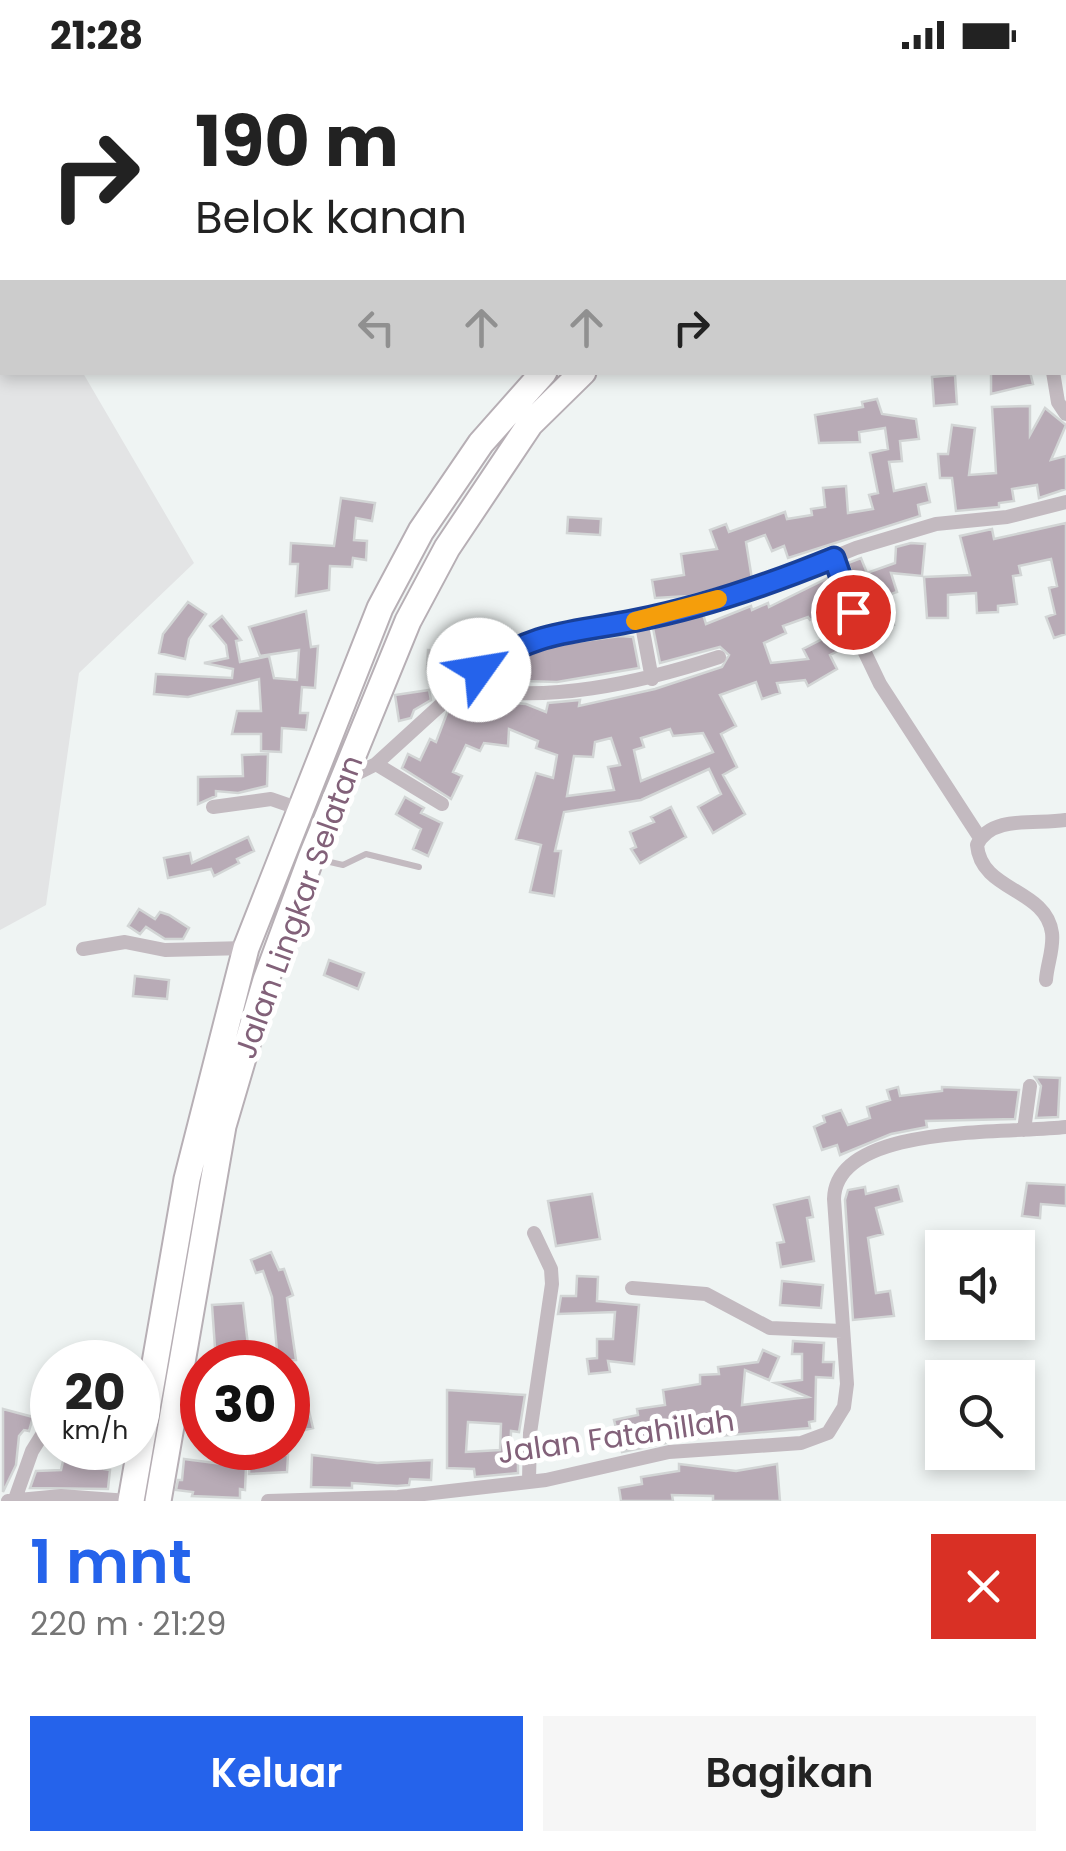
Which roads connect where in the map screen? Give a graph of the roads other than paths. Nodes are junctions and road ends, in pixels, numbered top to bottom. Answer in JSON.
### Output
{"nodes":[{"id":1,"x":542,"y":375,"type":"edge"},
{"id":2,"x":579,"y":375,"type":"edge"},
{"id":3,"x":1054,"y":375,"type":"edge"},
{"id":4,"x":1066,"y":414,"type":"edge"},
{"id":5,"x":520,"y":417,"type":"junction"},
{"id":6,"x":1066,"y":502,"type":"edge"},
{"id":7,"x":834,"y":558,"type":"junction"},
{"id":8,"x":875,"y":607,"type":"dead end"},
{"id":9,"x":853,"y":612,"type":"junction"},
{"id":10,"x":641,"y":620,"type":"junction"},
{"id":11,"x":719,"y":657,"type":"dead end"},
{"id":12,"x":652,"y":679,"type":"junction"},
{"id":13,"x":463,"y":686,"type":"junction"},
{"id":14,"x":376,"y":764,"type":"junction"},
{"id":15,"x":342,"y":781,"type":"junction"},
{"id":16,"x":442,"y":804,"type":"dead end"},
{"id":17,"x":213,"y":808,"type":"dead end"},
{"id":18,"x":300,"y":809,"type":"junction"},
{"id":19,"x":1066,"y":820,"type":"edge"},
{"id":20,"x":980,"y":838,"type":"junction"},
{"id":21,"x":311,"y":858,"type":"junction"},
{"id":22,"x":419,"y":867,"type":"dead end"},
{"id":23,"x":246,"y":948,"type":"junction"},
{"id":24,"x":83,"y":949,"type":"dead end"},
{"id":25,"x":1046,"y":980,"type":"dead end"},
{"id":26,"x":1030,"y":1086,"type":"dead end"},
{"id":27,"x":1066,"y":1128,"type":"edge"},
{"id":28,"x":1024,"y":1130,"type":"junction"},
{"id":29,"x":534,"y":1233,"type":"dead end"},
{"id":30,"x":181,"y":1286,"type":"junction"},
{"id":31,"x":632,"y":1288,"type":"dead end"},
{"id":32,"x":842,"y":1331,"type":"junction"},
{"id":33,"x":30,"y":1455,"type":"edge"},
{"id":34,"x":529,"y":1480,"type":"junction"},
{"id":35,"x":11,"y":1500,"type":"edge"},
{"id":36,"x":129,"y":1501,"type":"edge"},
{"id":37,"x":158,"y":1501,"type":"edge"},
{"id":38,"x":268,"y":1501,"type":"edge"}],
"edges":[{"from":1,"to":5,"type":"highway","name":"Jalan Lingkar Selatan"},
{"from":2,"to":5,"type":"highway","name":"Jalan Lingkar Selatan"},
{"from":3,"to":4,"type":"street"},
{"from":5,"to":15,"type":"highway","name":"Jalan Lingkar Selatan"},
{"from":5,"to":18,"type":"highway","name":"Jalan Lingkar Selatan"},
{"from":6,"to":7,"type":"street"},
{"from":7,"to":9,"type":"street"},
{"from":7,"to":10,"type":"street"},
{"from":8,"to":9,"type":"street"},
{"from":9,"to":20,"type":"street"},
{"from":10,"to":12,"type":"street"},
{"from":10,"to":13,"type":"street"},
{"from":11,"to":12,"type":"street"},
{"from":12,"to":13,"type":"street"},
{"from":13,"to":14,"type":"street"},
{"from":14,"to":15,"type":"street"},
{"from":14,"to":16,"type":"street"},
{"from":15,"to":21,"type":"highway","name":"Jalan Lingkar Selatan"},
{"from":17,"to":18,"type":"street"},
{"from":18,"to":23,"type":"highway","name":"Jalan Lingkar Selatan"},
{"from":19,"to":20,"type":"street"},
{"from":20,"to":25,"type":"street"},
{"from":21,"to":22,"type":"lane"},
{"from":21,"to":30,"type":"highway","name":"Jalan Lingkar Selatan"},
{"from":23,"to":24,"type":"street"},
{"from":23,"to":30,"type":"highway","name":"Jalan Lingkar Selatan"},
{"from":26,"to":28,"type":"street"},
{"from":27,"to":28,"type":"street","name":"Jalan Fatahillah"},
{"from":28,"to":32,"type":"street","name":"Jalan Fatahillah"},
{"from":29,"to":34,"type":"street"},
{"from":30,"to":36,"type":"highway","name":"Jalan Lingkar Selatan"},
{"from":30,"to":37,"type":"highway","name":"Jalan Lingkar Selatan"},
{"from":31,"to":32,"type":"street"},
{"from":32,"to":34,"type":"street","name":"Jalan Fatahillah"},
{"from":33,"to":35,"type":"street"},
{"from":34,"to":38,"type":"street","name":"Jalan Fatahillah"},
{"from":35,"to":36,"type":"street"}]}
